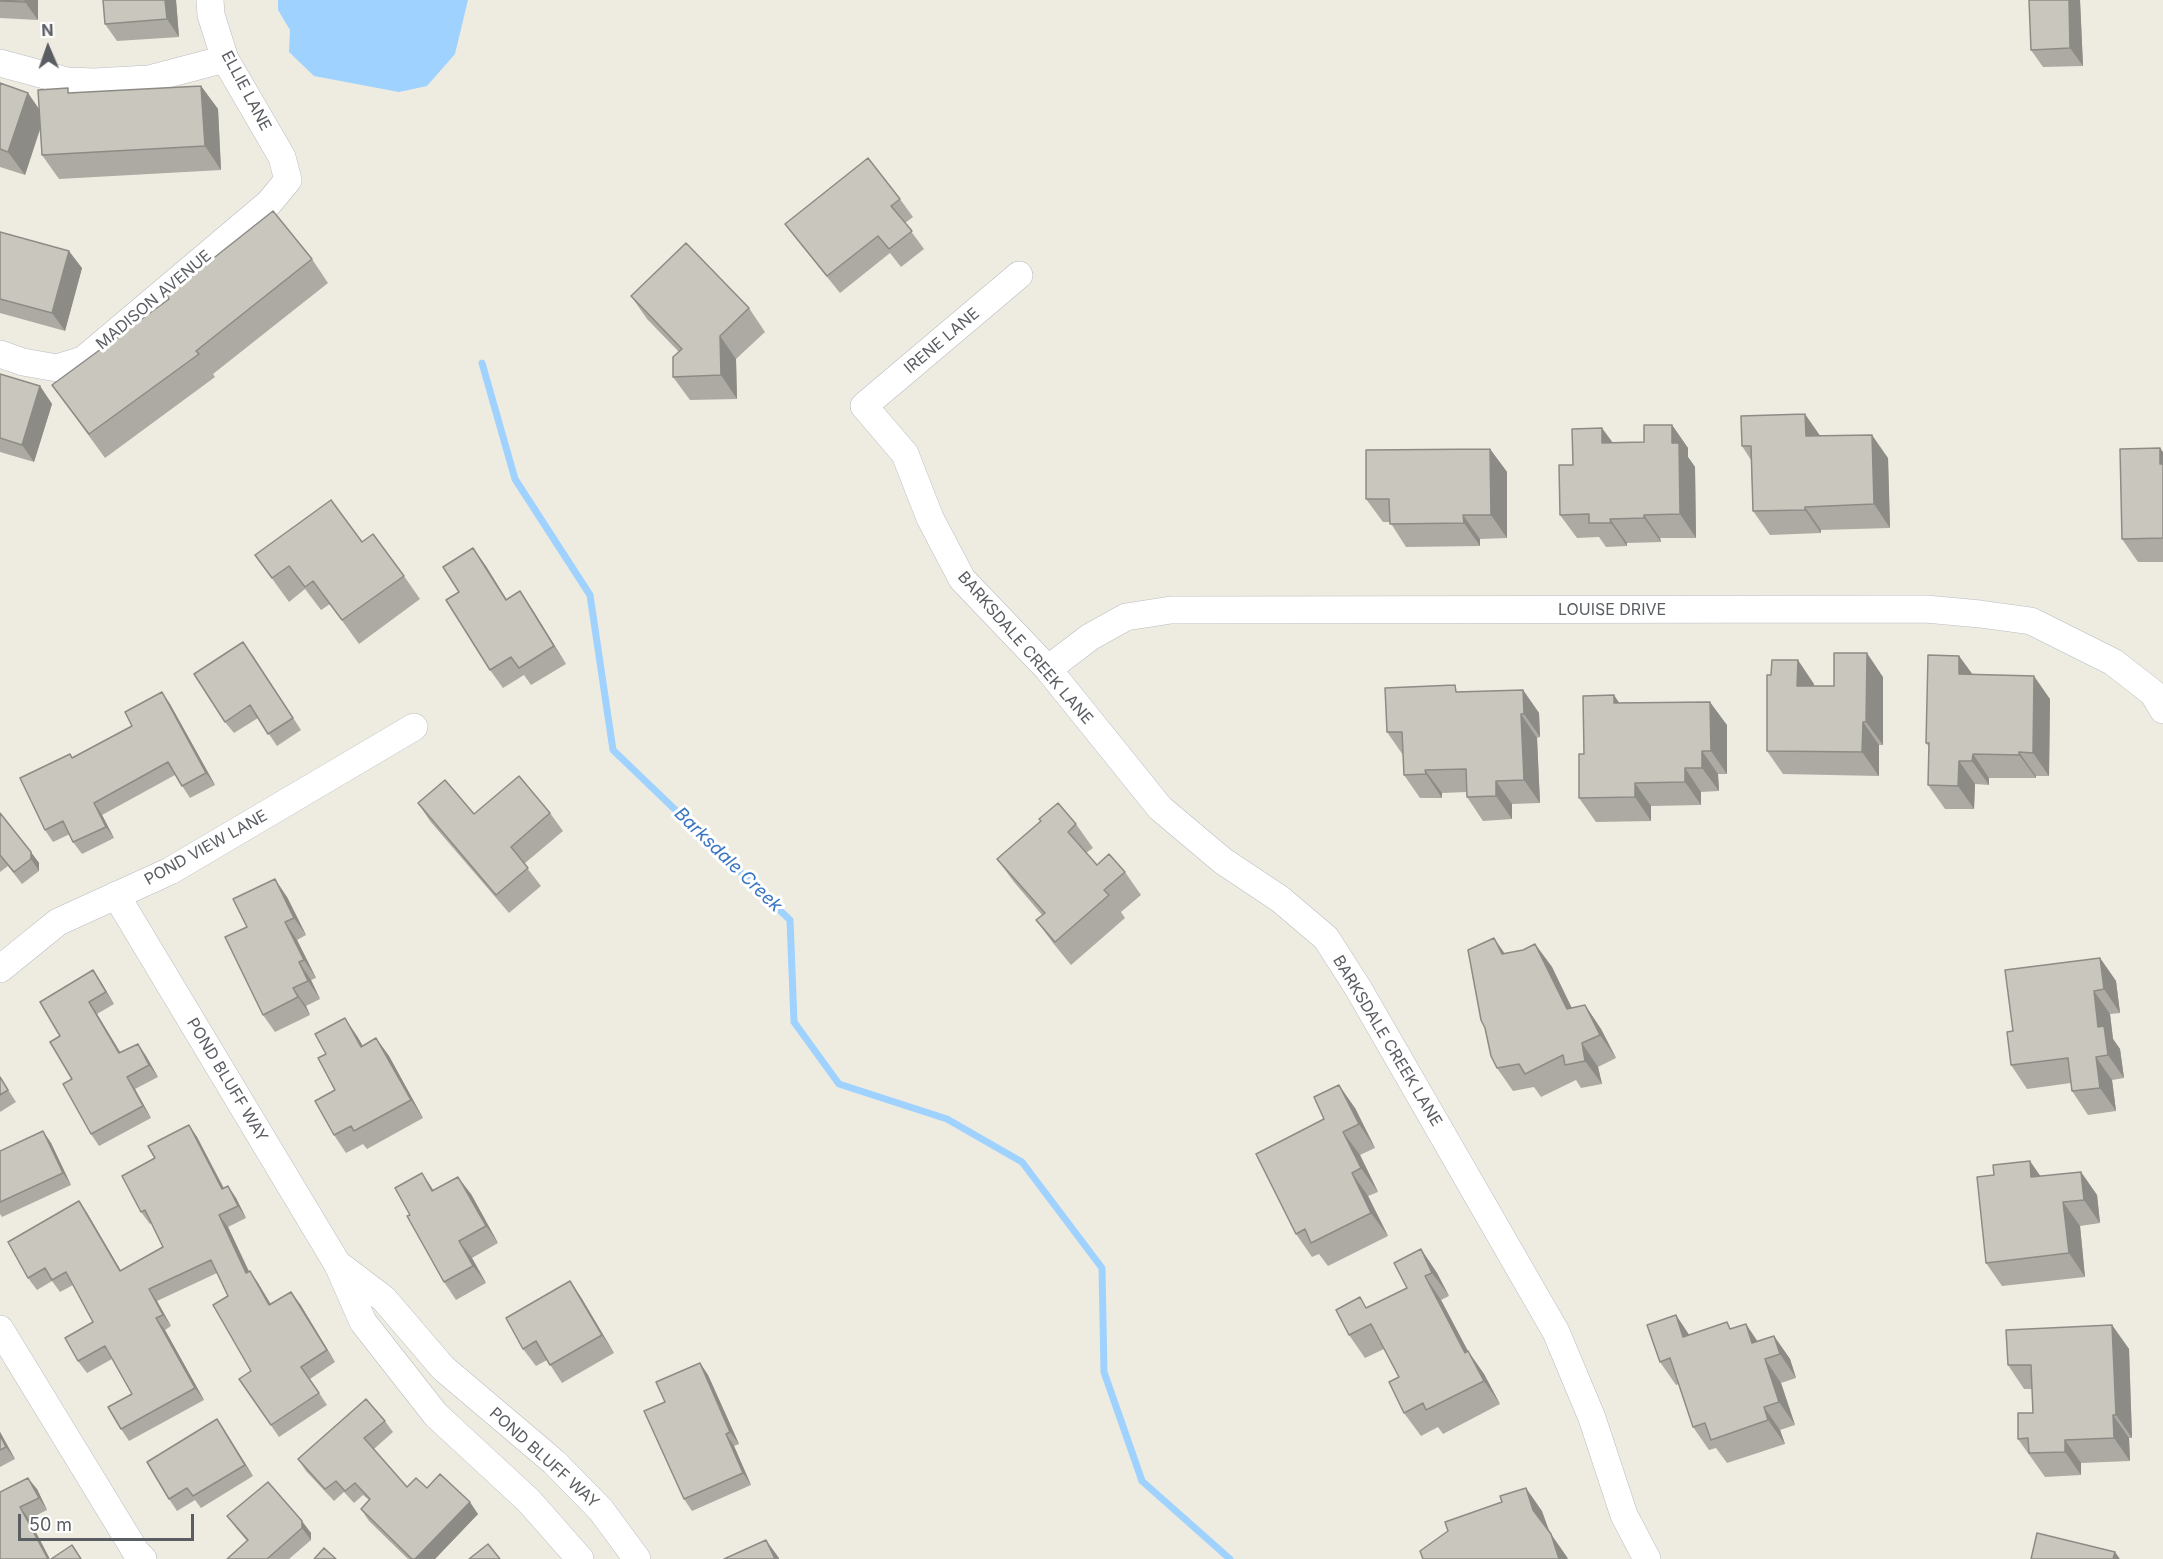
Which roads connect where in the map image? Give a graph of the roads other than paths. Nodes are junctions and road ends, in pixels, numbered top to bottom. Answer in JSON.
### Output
{"nodes":[{"id":1,"x":210,"y":0,"type":"edge"},
{"id":2,"x":225,"y":59,"type":"junction"},
{"id":3,"x":0,"y":63,"type":"edge"},
{"id":4,"x":288,"y":180,"type":"joint"},
{"id":5,"x":1019,"y":276,"type":"dead end"},
{"id":6,"x":0,"y":354,"type":"edge"},
{"id":7,"x":864,"y":406,"type":"joint"},
{"id":8,"x":1048,"y":669,"type":"junction"},
{"id":9,"x":2163,"y":710,"type":"edge"},
{"id":10,"x":414,"y":727,"type":"dead end"},
{"id":11,"x":117,"y":896,"type":"junction"},
{"id":12,"x":0,"y":969,"type":"edge"},
{"id":13,"x":338,"y":1265,"type":"junction"},
{"id":14,"x":0,"y":1329,"type":"edge"},
{"id":15,"x":143,"y":1559,"type":"edge"},
{"id":16,"x":580,"y":1559,"type":"edge"},
{"id":17,"x":637,"y":1559,"type":"edge"},
{"id":18,"x":1647,"y":1559,"type":"edge"}],
"edges":[{"from":1,"to":2,"type":"street","name":"ELLIE LANE"},
{"from":2,"to":3,"type":"street"},
{"from":2,"to":4,"type":"street","name":"ELLIE LANE"},
{"from":4,"to":6,"type":"street","name":"MADISON AVENUE"},
{"from":5,"to":7,"type":"street","name":"IRENE LANE"},
{"from":7,"to":8,"type":"street","name":"BARKSDALE CREEK LANE"},
{"from":8,"to":9,"type":"street","name":"LOUISE DRIVE"},
{"from":8,"to":18,"type":"street","name":"BARKSDALE CREEK LANE"},
{"from":10,"to":11,"type":"street","name":"POND VIEW LANE"},
{"from":11,"to":12,"type":"street","name":"POND VIEW LANE"},
{"from":11,"to":13,"type":"street","name":"POND BLUFF WAY"},
{"from":13,"to":16,"type":"street","name":"POND BLUFF WAY"},
{"from":13,"to":17,"type":"street","name":"POND BLUFF WAY"},
{"from":14,"to":15,"type":"street"}]}
